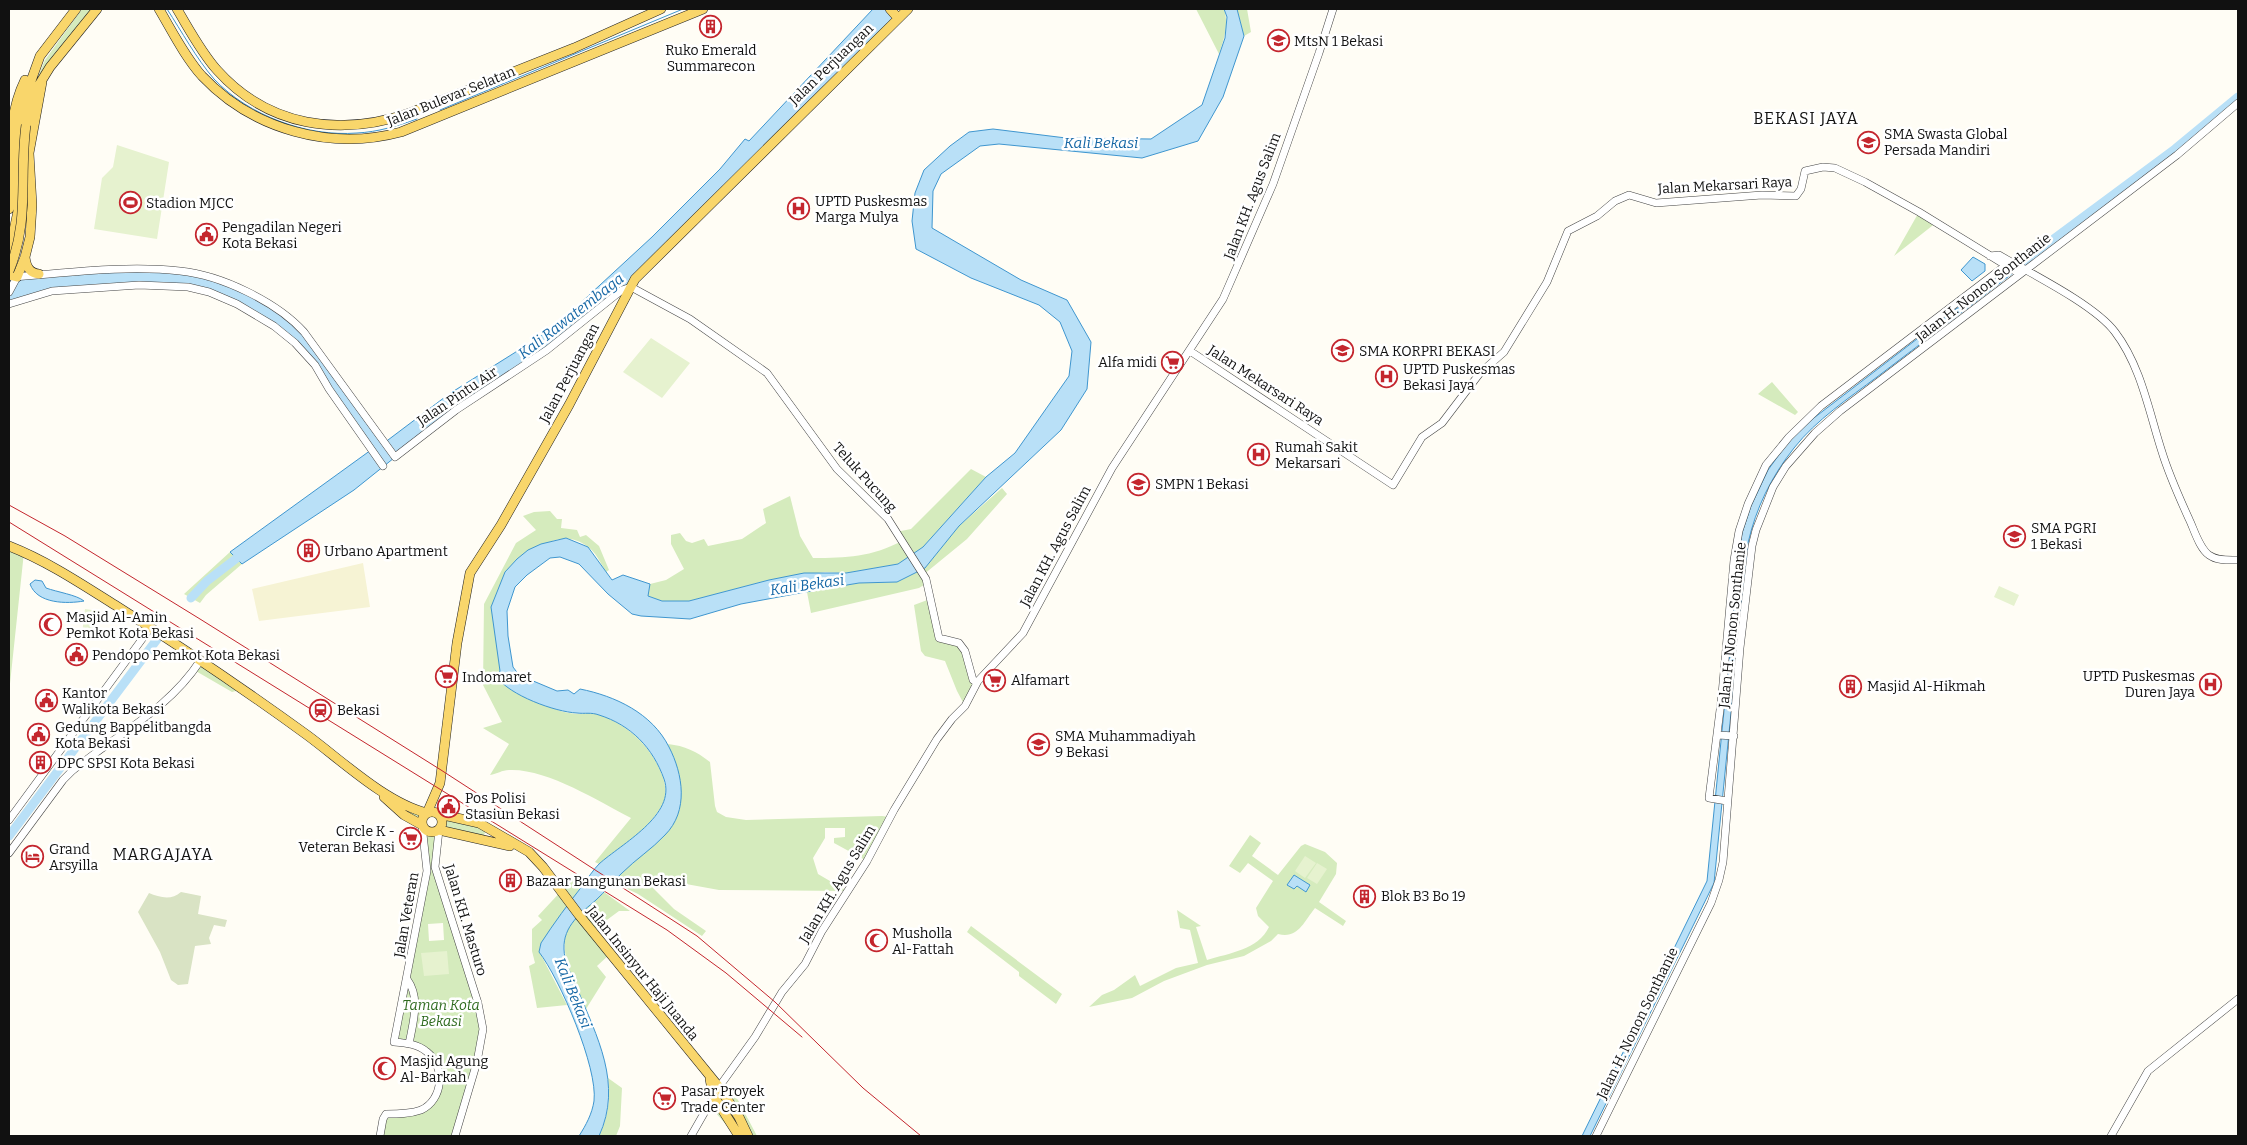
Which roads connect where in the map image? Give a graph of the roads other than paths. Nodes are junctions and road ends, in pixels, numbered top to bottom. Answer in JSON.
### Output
{"nodes":[{"id":1,"x":76,"y":9,"type":"edge"},
{"id":2,"x":97,"y":9,"type":"edge"},
{"id":3,"x":159,"y":9,"type":"edge"},
{"id":4,"x":177,"y":9,"type":"edge"},
{"id":5,"x":660,"y":9,"type":"edge"},
{"id":6,"x":908,"y":9,"type":"edge"},
{"id":7,"x":1333,"y":9,"type":"edge"},
{"id":8,"x":699,"y":10,"type":"edge"},
{"id":9,"x":894,"y":14,"type":"edge"},
{"id":10,"x":40,"y":56,"type":"junction"},
{"id":11,"x":42,"y":82,"type":"junction"},
{"id":12,"x":2238,"y":103,"type":"edge"},
{"id":13,"x":23,"y":125,"type":"junction"},
{"id":14,"x":9,"y":209,"type":"edge"},
{"id":15,"x":9,"y":254,"type":"edge"},
{"id":16,"x":25,"y":257,"type":"junction"},
{"id":17,"x":9,"y":260,"type":"edge"},
{"id":18,"x":2000,"y":262,"type":"junction"},
{"id":19,"x":9,"y":271,"type":"edge"},
{"id":20,"x":2021,"y":272,"type":"junction"},
{"id":21,"x":39,"y":274,"type":"junction"},
{"id":22,"x":12,"y":277,"type":"edge"},
{"id":23,"x":2042,"y":281,"type":"junction"},
{"id":24,"x":631,"y":287,"type":"junction"},
{"id":25,"x":9,"y":292,"type":"edge"},
{"id":26,"x":1995,"y":295,"type":"junction"},
{"id":27,"x":9,"y":304,"type":"edge"},
{"id":28,"x":1190,"y":351,"type":"junction"},
{"id":29,"x":384,"y":443,"type":"junction"},
{"id":30,"x":371,"y":450,"type":"junction"},
{"id":31,"x":383,"y":466,"type":"dead end"},
{"id":32,"x":9,"y":546,"type":"edge"},
{"id":33,"x":2238,"y":560,"type":"edge"},
{"id":34,"x":151,"y":627,"type":"junction"},
{"id":35,"x":200,"y":661,"type":"junction"},
{"id":36,"x":978,"y":683,"type":"junction"},
{"id":37,"x":1719,"y":735,"type":"junction"},
{"id":38,"x":1732,"y":736,"type":"junction"},
{"id":39,"x":376,"y":787,"type":"junction"},
{"id":40,"x":437,"y":793,"type":"junction"},
{"id":41,"x":1724,"y":801,"type":"junction"},
{"id":42,"x":438,"y":811,"type":"junction"},
{"id":43,"x":427,"y":813,"type":"junction"},
{"id":44,"x":9,"y":820,"type":"edge"},
{"id":45,"x":422,"y":825,"type":"junction"},
{"id":46,"x":486,"y":827,"type":"junction"},
{"id":47,"x":439,"y":830,"type":"junction"},
{"id":48,"x":481,"y":839,"type":"junction"},
{"id":49,"x":9,"y":853,"type":"edge"},
{"id":50,"x":426,"y":855,"type":"junction"},
{"id":51,"x":435,"y":855,"type":"junction"},
{"id":52,"x":554,"y":884,"type":"junction"},
{"id":53,"x":407,"y":978,"type":"junction"},
{"id":54,"x":2238,"y":999,"type":"edge"},
{"id":55,"x":409,"y":1044,"type":"junction"},
{"id":56,"x":710,"y":1079,"type":"junction"},
{"id":57,"x":719,"y":1087,"type":"junction"},
{"id":58,"x":713,"y":1095,"type":"junction"},
{"id":59,"x":380,"y":1136,"type":"edge"},
{"id":60,"x":455,"y":1136,"type":"edge"},
{"id":61,"x":691,"y":1136,"type":"edge"},
{"id":62,"x":739,"y":1136,"type":"edge"},
{"id":63,"x":748,"y":1136,"type":"edge"},
{"id":64,"x":1596,"y":1136,"type":"edge"},
{"id":65,"x":2111,"y":1136,"type":"edge"}],
"edges":[{"from":1,"to":10,"type":"main road"},
{"from":2,"to":11,"type":"main road"},
{"from":3,"to":8,"type":"main road","name":"Jalan Bulevar Selatan"},
{"from":4,"to":5,"type":"main road","name":"Jalan Bulevar Selatan"},
{"from":6,"to":9,"type":"main road","name":"Jalan Perjuangan"},
{"from":7,"to":28,"type":"street","name":"Jalan KH. Agus Salim"},
{"from":9,"to":24,"type":"main road","name":"Jalan Perjuangan"},
{"from":10,"to":13,"type":"main road"},
{"from":10,"to":14,"type":"main road"},
{"from":11,"to":13,"type":"main road"},
{"from":11,"to":16,"type":"main road"},
{"from":12,"to":20,"type":"street","name":"Jalan H. Nonon Sonthanie"},
{"from":13,"to":15,"type":"main road"},
{"from":13,"to":19,"type":"main road","bridge":true},
{"from":16,"to":17,"type":"main road"},
{"from":16,"to":21,"type":"main road"},
{"from":16,"to":22,"type":"main road"},
{"from":18,"to":20,"type":"street"},
{"from":18,"to":20,"type":"street"},
{"from":18,"to":28,"type":"street","name":"Jalan Mekarsari Raya"},
{"from":18,"to":37,"type":"street","name":"Jalan H. Nonon Sonthanie"},
{"from":20,"to":23,"type":"street"},
{"from":20,"to":26,"type":"street","name":"Jalan H. Nonon Sonthanie"},
{"from":21,"to":22,"type":"street"},
{"from":21,"to":29,"type":"street"},
{"from":22,"to":25,"type":"street"},
{"from":23,"to":26,"type":"street"},
{"from":23,"to":33,"type":"street"},
{"from":24,"to":29,"type":"street","name":"Jalan Pintu Air"},
{"from":24,"to":36,"type":"street","name":"Teluk Pucung"},
{"from":24,"to":40,"type":"main road","name":"Jalan Perjuangan"},
{"from":26,"to":38,"type":"street","name":"Jalan H. Nonon Sonthanie"},
{"from":27,"to":30,"type":"street"},
{"from":28,"to":36,"type":"street","name":"Jalan KH. Agus Salim"},
{"from":29,"to":30,"type":"street"},
{"from":30,"to":31,"type":"street"},
{"from":32,"to":34,"type":"main road"},
{"from":34,"to":35,"type":"main road"},
{"from":34,"to":44,"type":"street"},
{"from":35,"to":39,"type":"main road"},
{"from":35,"to":49,"type":"street"},
{"from":36,"to":57,"type":"street","name":"Jalan KH. Agus Salim"},
{"from":37,"to":38,"type":"street"},
{"from":37,"to":41,"type":"street","name":"Jalan H. Nonon Sonthanie"},
{"from":38,"to":41,"type":"street","name":"Jalan H. Nonon Sonthanie"},
{"from":39,"to":43,"type":"main road"},
{"from":39,"to":45,"type":"main road"},
{"from":40,"to":42,"type":"main road"},
{"from":40,"to":43,"type":"main road","name":"Jalan Perjuangan"},
{"from":41,"to":64,"type":"street","name":"Jalan H. Nonon Sonthanie"},
{"from":42,"to":43,"type":"main road"},
{"from":42,"to":46,"type":"main road","name":"Jalan Insinyur Haji Juanda"},
{"from":42,"to":47,"type":"main road"},
{"from":43,"to":45,"type":"main road"},
{"from":45,"to":47,"type":"main road"},
{"from":45,"to":50,"type":"street","name":"Jalan Veteran"},
{"from":46,"to":48,"type":"main road"},
{"from":46,"to":52,"type":"main road","name":"Jalan Insinyur Haji Juanda"},
{"from":47,"to":48,"type":"main road","name":"Jalan Insinyur Haji Juanda"},
{"from":47,"to":51,"type":"street","name":"Jalan KH. Masturo"},
{"from":48,"to":52,"type":"main road","name":"Jalan Insinyur Haji Juanda"},
{"from":50,"to":51,"type":"street"},
{"from":50,"to":53,"type":"street","name":"Jalan Veteran"},
{"from":51,"to":60,"type":"street","name":"Jalan KH. Masturo"},
{"from":52,"to":56,"type":"main road","name":"Jalan Insinyur Haji Juanda"},
{"from":53,"to":55,"type":"street","name":"Jalan Veteran"},
{"from":53,"to":55,"type":"street","name":"Jalan Veteran"},
{"from":54,"to":65,"type":"street"},
{"from":55,"to":59,"type":"street","name":"Jalan Veteran"},
{"from":56,"to":57,"type":"main road","name":"Jalan Insinyur Haji Juanda"},
{"from":56,"to":58,"type":"main road","name":"Jalan Insinyur Haji Juanda"},
{"from":57,"to":58,"type":"street","name":"Jalan KH. Agus Salim"},
{"from":57,"to":63,"type":"main road","name":"Jalan Insinyur Haji Juanda"},
{"from":58,"to":61,"type":"street","name":"Jalan KH. Agus Salim"},
{"from":58,"to":62,"type":"main road","name":"Jalan Insinyur Haji Juanda"}]}
